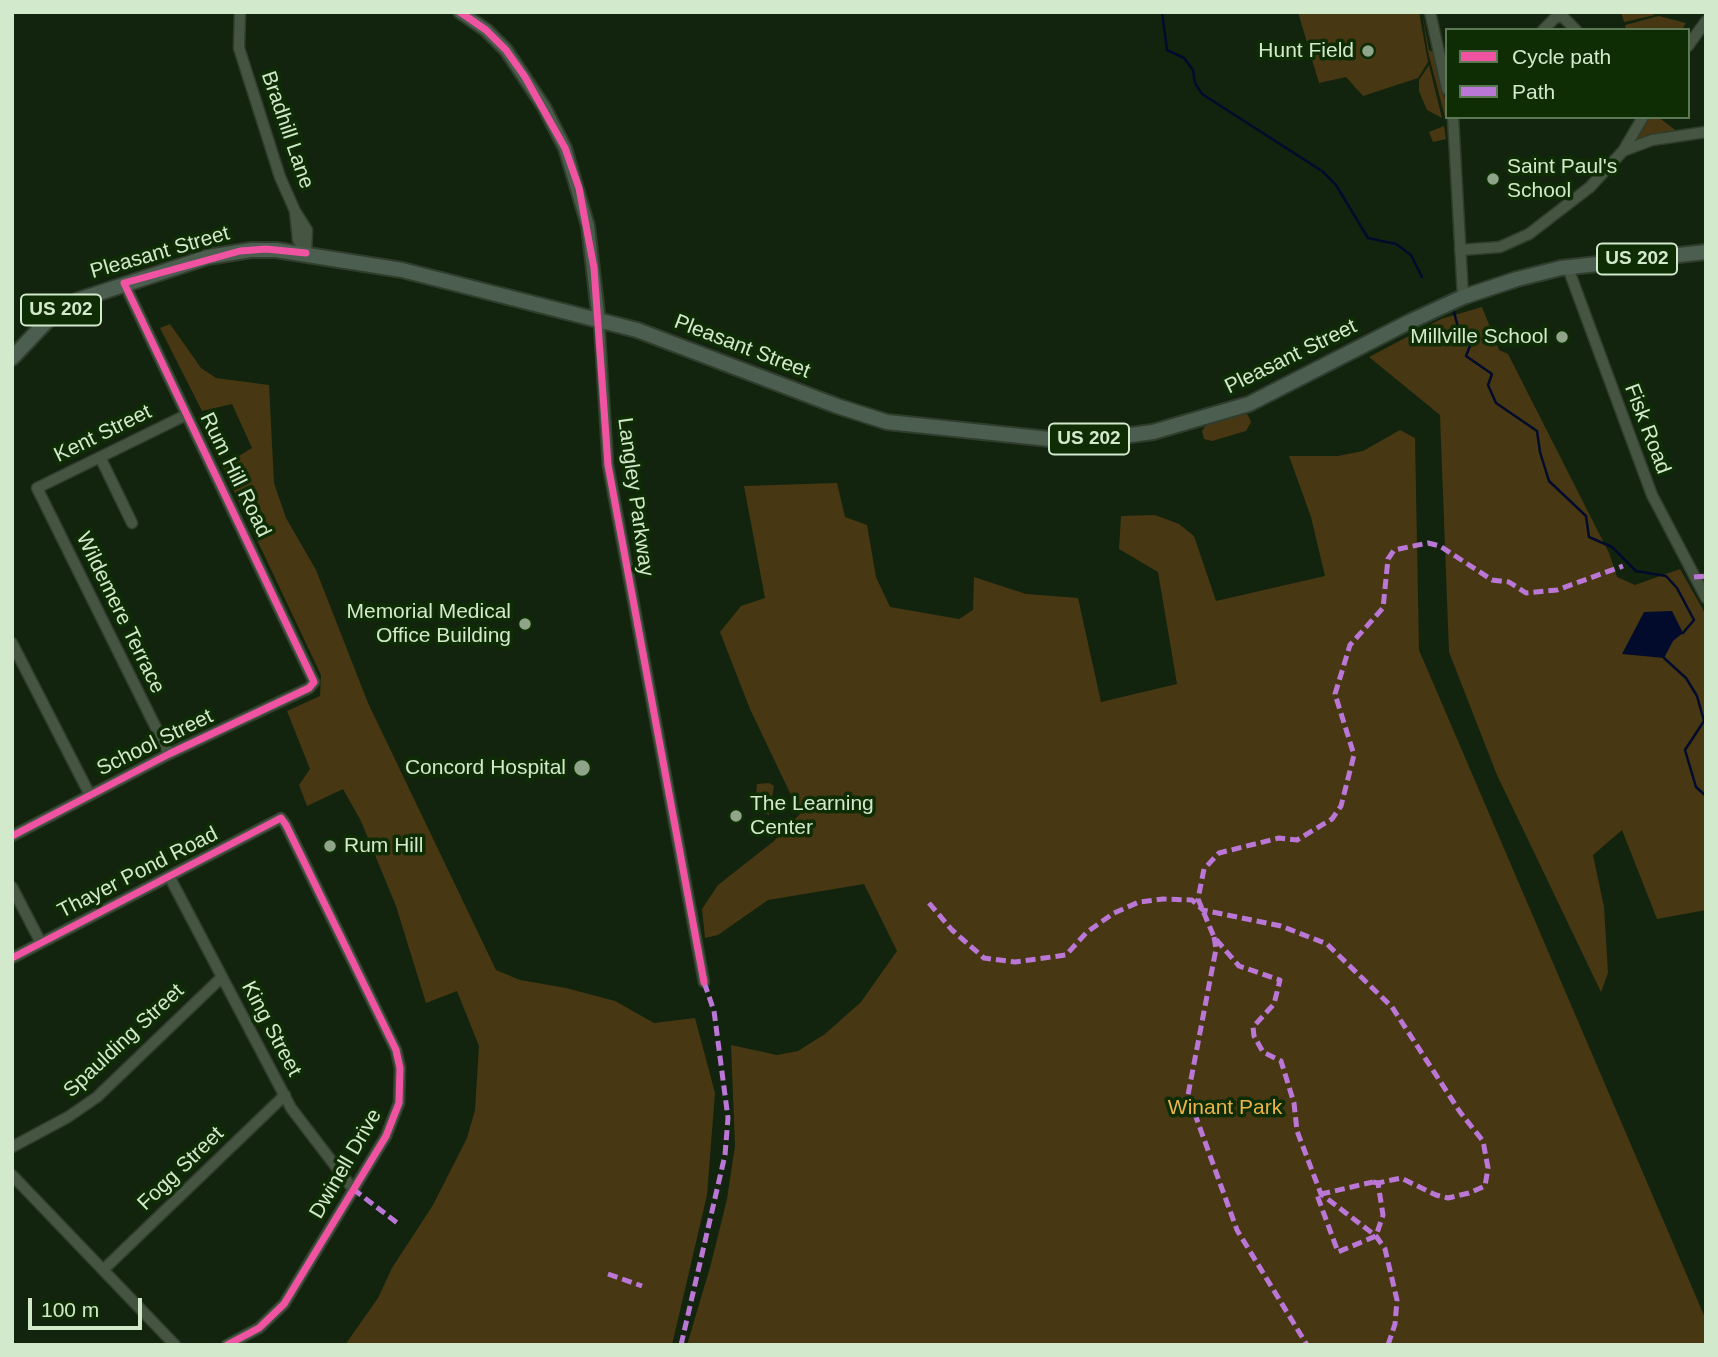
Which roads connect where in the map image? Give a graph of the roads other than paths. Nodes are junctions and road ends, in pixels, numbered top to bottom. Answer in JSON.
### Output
{"nodes":[{"id":1,"x":240,"y":12,"type":"edge"},
{"id":2,"x":460,"y":12,"type":"edge"},
{"id":3,"x":1430,"y":12,"type":"edge"},
{"id":4,"x":1706,"y":21,"type":"edge"},
{"id":5,"x":1545,"y":28,"type":"edge"},
{"id":6,"x":1574,"y":28,"type":"edge"},
{"id":7,"x":1690,"y":43,"type":"edge"},
{"id":8,"x":1445,"y":78,"type":"edge"},
{"id":9,"x":1453,"y":119,"type":"edge"},
{"id":10,"x":1642,"y":119,"type":"edge"},
{"id":11,"x":1706,"y":132,"type":"edge"},
{"id":12,"x":1623,"y":151,"type":"junction"},
{"id":13,"x":1460,"y":250,"type":"junction"},
{"id":14,"x":1706,"y":252,"type":"edge"},
{"id":15,"x":306,"y":253,"type":"junction"},
{"id":16,"x":1568,"y":268,"type":"junction"},
{"id":17,"x":124,"y":283,"type":"junction"},
{"id":18,"x":1463,"y":297,"type":"junction"},
{"id":19,"x":599,"y":322,"type":"junction"},
{"id":20,"x":12,"y":358,"type":"edge"},
{"id":21,"x":186,"y":415,"type":"junction"},
{"id":22,"x":100,"y":457,"type":"junction"},
{"id":23,"x":37,"y":488,"type":"joint"},
{"id":24,"x":132,"y":523,"type":"dead end"},
{"id":25,"x":1706,"y":598,"type":"edge"},
{"id":26,"x":12,"y":643,"type":"edge"},
{"id":27,"x":314,"y":682,"type":"joint"},
{"id":28,"x":169,"y":754,"type":"junction"},
{"id":29,"x":90,"y":795,"type":"junction"},
{"id":30,"x":281,"y":818,"type":"joint"},
{"id":31,"x":12,"y":836,"type":"edge"},
{"id":32,"x":169,"y":876,"type":"junction"},
{"id":33,"x":12,"y":887,"type":"edge"},
{"id":34,"x":41,"y":943,"type":"junction"},
{"id":35,"x":12,"y":958,"type":"edge"},
{"id":36,"x":221,"y":978,"type":"junction"},
{"id":37,"x":704,"y":982,"type":"dead end"},
{"id":38,"x":285,"y":1095,"type":"junction"},
{"id":39,"x":12,"y":1147,"type":"edge"},
{"id":40,"x":12,"y":1175,"type":"edge"},
{"id":41,"x":353,"y":1189,"type":"junction"},
{"id":42,"x":103,"y":1270,"type":"junction"},
{"id":43,"x":176,"y":1345,"type":"edge"},
{"id":44,"x":227,"y":1345,"type":"edge"}],
"edges":[{"from":1,"to":15,"type":"street","name":"Bradhill Lane"},
{"from":2,"to":19,"type":"street","name":"Langley Parkway"},
{"from":3,"to":8,"type":"street"},
{"from":4,"to":7,"type":"street"},
{"from":5,"to":6,"type":"street"},
{"from":9,"to":13,"type":"street"},
{"from":10,"to":12,"type":"street"},
{"from":11,"to":12,"type":"street"},
{"from":12,"to":13,"type":"street"},
{"from":13,"to":18,"type":"street"},
{"from":14,"to":16,"type":"main road","number":"US 202"},
{"from":15,"to":17,"type":"main road","name":"Pleasant Street","number":"US 202"},
{"from":15,"to":19,"type":"main road","name":"Pleasant Street","number":"US 202"},
{"from":16,"to":18,"type":"main road","number":"US 202"},
{"from":16,"to":25,"type":"street","name":"Fisk Road"},
{"from":17,"to":20,"type":"main road","name":"Pleasant Street","number":"US 202"},
{"from":17,"to":21,"type":"street","name":"Rum Hill Road"},
{"from":18,"to":19,"type":"main road","name":"Pleasant Street","number":"US 202"},
{"from":19,"to":37,"type":"street","name":"Langley Parkway"},
{"from":21,"to":22,"type":"street","name":"Kent Street"},
{"from":21,"to":27,"type":"street","name":"Rum Hill Road"},
{"from":22,"to":23,"type":"street","name":"Kent Street"},
{"from":22,"to":24,"type":"street"},
{"from":23,"to":28,"type":"street","name":"Wildemere Terrace"},
{"from":26,"to":29,"type":"street"},
{"from":27,"to":28,"type":"street","name":"School Street"},
{"from":28,"to":29,"type":"street","name":"School Street"},
{"from":29,"to":31,"type":"street","name":"School Street"},
{"from":30,"to":32,"type":"street","name":"Thayer Pond Road"},
{"from":30,"to":41,"type":"street","name":"Dwinell Drive"},
{"from":32,"to":34,"type":"street","name":"Thayer Pond Road"},
{"from":32,"to":36,"type":"street","name":"King Street"},
{"from":33,"to":34,"type":"street"},
{"from":34,"to":35,"type":"street","name":"Thayer Pond Road"},
{"from":36,"to":38,"type":"street","name":"King Street"},
{"from":36,"to":39,"type":"street","name":"Spaulding Street"},
{"from":38,"to":41,"type":"street","name":"King Street"},
{"from":38,"to":42,"type":"street","name":"Fogg Street"},
{"from":40,"to":42,"type":"street"},
{"from":41,"to":44,"type":"street","name":"Dwinell Drive"},
{"from":42,"to":43,"type":"street"}]}
